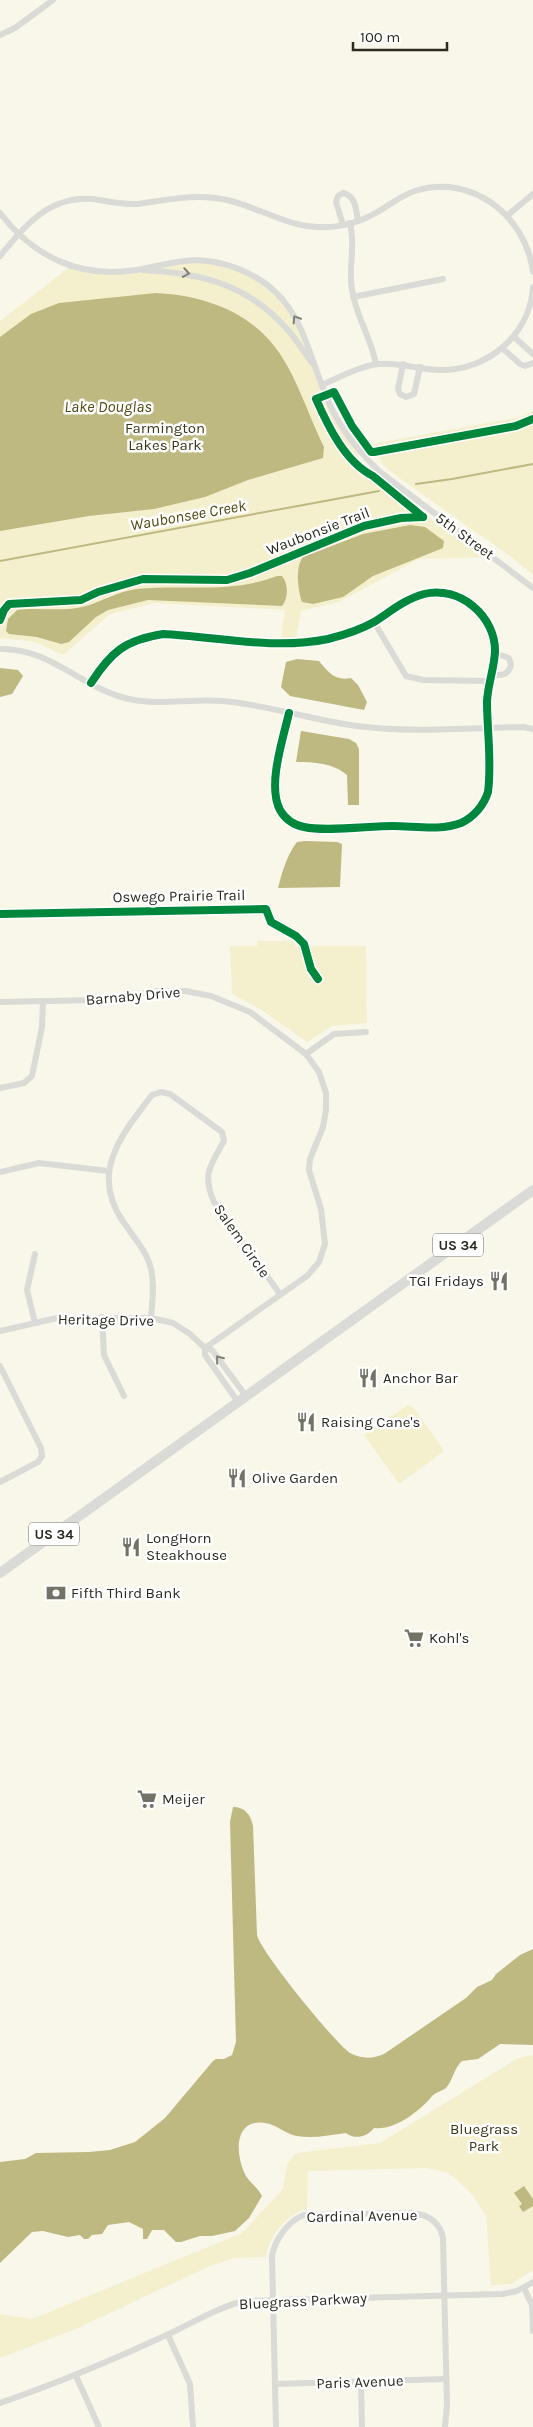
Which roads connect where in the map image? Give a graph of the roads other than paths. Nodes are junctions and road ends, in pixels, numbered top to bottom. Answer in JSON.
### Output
{"nodes":[{"id":1,"x":53,"y":0,"type":"edge"},
{"id":2,"x":0,"y":35,"type":"edge"},
{"id":3,"x":533,"y":194,"type":"edge"},
{"id":4,"x":0,"y":213,"type":"edge"},
{"id":5,"x":508,"y":215,"type":"junction"},
{"id":6,"x":358,"y":221,"type":"junction"},
{"id":7,"x":350,"y":223,"type":"junction"},
{"id":8,"x":343,"y":225,"type":"junction"},
{"id":9,"x":17,"y":235,"type":"junction"},
{"id":10,"x":0,"y":256,"type":"edge"},
{"id":11,"x":137,"y":270,"type":"junction"},
{"id":12,"x":533,"y":272,"type":"edge"},
{"id":13,"x":442,"y":279,"type":"dead end"},
{"id":14,"x":533,"y":287,"type":"edge"},
{"id":15,"x":353,"y":296,"type":"junction"},
{"id":16,"x":514,"y":337,"type":"junction"},
{"id":17,"x":502,"y":348,"type":"junction"},
{"id":18,"x":533,"y":354,"type":"edge"},
{"id":19,"x":313,"y":364,"type":"junction"},
{"id":20,"x":376,"y":364,"type":"junction"},
{"id":21,"x":404,"y":364,"type":"junction"},
{"id":22,"x":533,"y":364,"type":"edge"},
{"id":23,"x":420,"y":367,"type":"junction"},
{"id":24,"x":322,"y":385,"type":"junction"},
{"id":25,"x":533,"y":588,"type":"edge"},
{"id":26,"x":374,"y":622,"type":"junction"},
{"id":27,"x":0,"y":649,"type":"edge"},
{"id":28,"x":495,"y":653,"type":"junction"},
{"id":29,"x":490,"y":678,"type":"junction"},
{"id":30,"x":91,"y":683,"type":"junction"},
{"id":31,"x":289,"y":713,"type":"junction"},
{"id":32,"x":533,"y":724,"type":"edge"},
{"id":33,"x":523,"y":727,"type":"junction"},
{"id":34,"x":488,"y":728,"type":"junction"},
{"id":35,"x":533,"y":729,"type":"edge"},
{"id":36,"x":43,"y":1001,"type":"junction"},
{"id":37,"x":0,"y":1002,"type":"edge"},
{"id":38,"x":366,"y":1032,"type":"dead end"},
{"id":39,"x":306,"y":1054,"type":"junction"},
{"id":40,"x":0,"y":1088,"type":"edge"},
{"id":41,"x":108,"y":1171,"type":"junction"},
{"id":42,"x":0,"y":1172,"type":"edge"},
{"id":43,"x":533,"y":1190,"type":"edge"},
{"id":44,"x":35,"y":1254,"type":"dead end"},
{"id":45,"x":280,"y":1294,"type":"junction"},
{"id":46,"x":102,"y":1317,"type":"junction"},
{"id":47,"x":151,"y":1318,"type":"junction"},
{"id":48,"x":35,"y":1323,"type":"junction"},
{"id":49,"x":0,"y":1331,"type":"edge"},
{"id":50,"x":205,"y":1348,"type":"junction"},
{"id":51,"x":0,"y":1366,"type":"edge"},
{"id":52,"x":124,"y":1396,"type":"dead end"},
{"id":53,"x":242,"y":1399,"type":"junction"},
{"id":54,"x":0,"y":1482,"type":"edge"},
{"id":55,"x":0,"y":1573,"type":"edge"},
{"id":56,"x":533,"y":2282,"type":"edge"},
{"id":57,"x":524,"y":2288,"type":"junction"},
{"id":58,"x":444,"y":2296,"type":"junction"},
{"id":59,"x":272,"y":2300,"type":"junction"},
{"id":60,"x":533,"y":2331,"type":"edge"},
{"id":61,"x":168,"y":2335,"type":"junction"},
{"id":62,"x":76,"y":2376,"type":"junction"},
{"id":63,"x":446,"y":2379,"type":"junction"},
{"id":64,"x":361,"y":2382,"type":"junction"},
{"id":65,"x":275,"y":2384,"type":"junction"},
{"id":66,"x":0,"y":2403,"type":"edge"},
{"id":67,"x":99,"y":2427,"type":"edge"},
{"id":68,"x":193,"y":2427,"type":"edge"},
{"id":69,"x":276,"y":2427,"type":"edge"},
{"id":70,"x":362,"y":2427,"type":"edge"},
{"id":71,"x":445,"y":2427,"type":"edge"}],
"edges":[{"from":1,"to":2,"type":"street"},
{"from":3,"to":5,"type":"street"},
{"from":4,"to":9,"type":"street","name":"5th Street"},
{"from":5,"to":6,"type":"street"},
{"from":5,"to":12,"type":"street"},
{"from":6,"to":7,"type":"street"},
{"from":6,"to":8,"type":"street"},
{"from":7,"to":8,"type":"street"},
{"from":7,"to":15,"type":"street"},
{"from":8,"to":9,"type":"street"},
{"from":9,"to":10,"type":"street"},
{"from":9,"to":11,"type":"street","name":"5th Street"},
{"from":11,"to":19,"type":"street","name":"5th Street","one_way":true},
{"from":19,"to":11,"type":"street","name":"5th Street","one_way":true},
{"from":13,"to":15,"type":"street"},
{"from":14,"to":16,"type":"street"},
{"from":15,"to":20,"type":"street"},
{"from":16,"to":17,"type":"street"},
{"from":16,"to":18,"type":"street"},
{"from":17,"to":22,"type":"street"},
{"from":17,"to":23,"type":"street"},
{"from":19,"to":24,"type":"street","name":"5th Street"},
{"from":20,"to":21,"type":"street"},
{"from":20,"to":24,"type":"street"},
{"from":21,"to":23,"type":"street"},
{"from":21,"to":23,"type":"street"},
{"from":24,"to":25,"type":"street","name":"5th Street"},
{"from":26,"to":28,"type":"street"},
{"from":26,"to":29,"type":"street"},
{"from":26,"to":30,"type":"street"},
{"from":27,"to":30,"type":"street"},
{"from":28,"to":29,"type":"street"},
{"from":28,"to":29,"type":"street"},
{"from":29,"to":34,"type":"street"},
{"from":30,"to":31,"type":"street"},
{"from":31,"to":34,"type":"street"},
{"from":31,"to":34,"type":"street"},
{"from":32,"to":33,"type":"street"},
{"from":33,"to":34,"type":"street"},
{"from":33,"to":35,"type":"street"},
{"from":36,"to":37,"type":"street","name":"Barnaby Drive"},
{"from":36,"to":39,"type":"street","name":"Barnaby Drive"},
{"from":36,"to":40,"type":"street"},
{"from":38,"to":39,"type":"street"},
{"from":39,"to":45,"type":"street","name":"Barnaby Drive"},
{"from":41,"to":42,"type":"street"},
{"from":41,"to":45,"type":"street","name":"Salem Circle"},
{"from":41,"to":47,"type":"street","name":"Salem Circle"},
{"from":43,"to":53,"type":"main road","number":"US 34"},
{"from":44,"to":48,"type":"street"},
{"from":45,"to":50,"type":"street","name":"Barnaby Drive"},
{"from":46,"to":47,"type":"street","name":"Heritage Drive"},
{"from":46,"to":48,"type":"street","name":"Heritage Drive"},
{"from":46,"to":52,"type":"street"},
{"from":47,"to":50,"type":"street","name":"Heritage Drive"},
{"from":48,"to":49,"type":"street","name":"Heritage Drive"},
{"from":50,"to":53,"type":"street","name":"Heritage Drive"},
{"from":51,"to":54,"type":"street"},
{"from":53,"to":55,"type":"main road","number":"US 34"},
{"from":56,"to":57,"type":"street","name":"Bluegrass Parkway"},
{"from":57,"to":58,"type":"street","name":"Bluegrass Parkway"},
{"from":57,"to":60,"type":"street"},
{"from":58,"to":59,"type":"street","name":"Bluegrass Parkway"},
{"from":58,"to":59,"type":"street","name":"Cardinal Avenue"},
{"from":58,"to":63,"type":"street","name":"Cardinal Avenue"},
{"from":59,"to":61,"type":"street","name":"Bluegrass Parkway"},
{"from":59,"to":65,"type":"street","name":"Cardinal Avenue"},
{"from":61,"to":62,"type":"street","name":"Bluegrass Parkway"},
{"from":61,"to":68,"type":"street"},
{"from":62,"to":66,"type":"street","name":"Bluegrass Parkway"},
{"from":62,"to":67,"type":"street"},
{"from":63,"to":64,"type":"street","name":"Paris Avenue"},
{"from":63,"to":71,"type":"street","name":"Cardinal Avenue"},
{"from":64,"to":65,"type":"street","name":"Paris Avenue"},
{"from":64,"to":70,"type":"street"},
{"from":65,"to":69,"type":"street","name":"Cardinal Avenue"}]}
